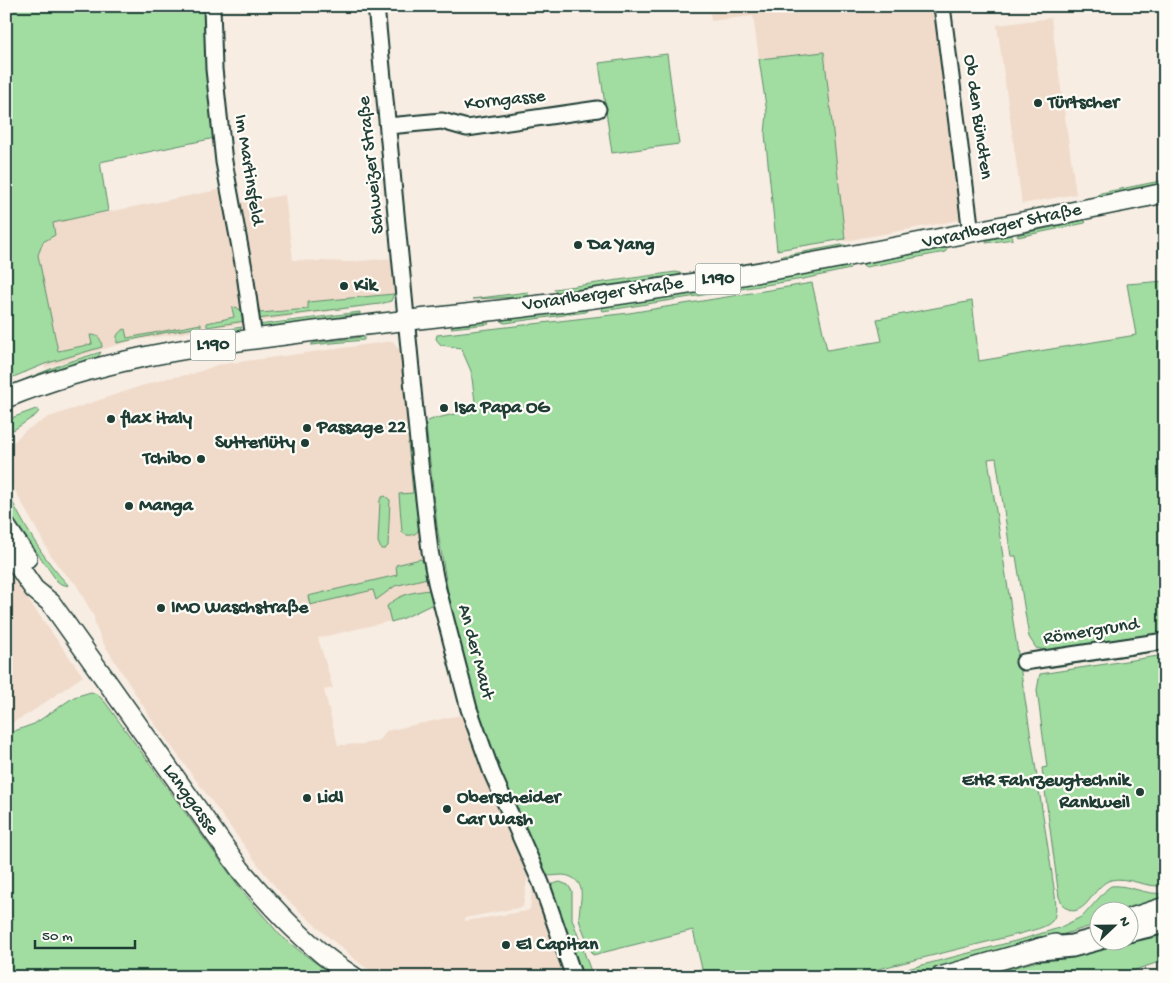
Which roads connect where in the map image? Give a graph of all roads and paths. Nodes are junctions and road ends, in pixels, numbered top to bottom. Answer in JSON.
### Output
{"nodes":[{"id":1,"x":212,"y":6,"type":"edge"},
{"id":2,"x":376,"y":6,"type":"edge"},
{"id":3,"x":942,"y":6,"type":"edge"},
{"id":4,"x":598,"y":109,"type":"dead end"},
{"id":5,"x":388,"y":126,"type":"junction"},
{"id":6,"x":1165,"y":193,"type":"edge"},
{"id":7,"x":971,"y":233,"type":"junction"},
{"id":8,"x":407,"y":320,"type":"junction"},
{"id":9,"x":254,"y":339,"type":"junction"},
{"id":10,"x":68,"y":377,"type":"junction"},
{"id":11,"x":27,"y":390,"type":"junction"},
{"id":12,"x":6,"y":392,"type":"edge"},
{"id":13,"x":6,"y":398,"type":"edge"},
{"id":14,"x":6,"y":411,"type":"edge"},
{"id":15,"x":6,"y":527,"type":"edge"},
{"id":16,"x":7,"y":550,"type":"edge"},
{"id":17,"x":51,"y":603,"type":"junction"},
{"id":18,"x":1165,"y":640,"type":"edge"},
{"id":19,"x":1024,"y":662,"type":"dead end"},
{"id":20,"x":1165,"y":907,"type":"edge"},
{"id":21,"x":1138,"y":916,"type":"edge"},
{"id":22,"x":1165,"y":922,"type":"edge"},
{"id":23,"x":1138,"y":929,"type":"edge"},
{"id":24,"x":1088,"y":933,"type":"edge"},
{"id":25,"x":1088,"y":942,"type":"edge"},
{"id":26,"x":1040,"y":950,"type":"junction"},
{"id":27,"x":354,"y":977,"type":"edge"},
{"id":28,"x":574,"y":977,"type":"edge"},
{"id":29,"x":940,"y":977,"type":"edge"}],
"edges":[{"from":1,"to":9,"type":"street","name":"Im Martinsfeld"},
{"from":2,"to":5,"type":"street","name":"Schweizer Straße"},
{"from":3,"to":7,"type":"street","name":"Ob den Bündten"},
{"from":4,"to":5,"type":"street","name":"Korngasse"},
{"from":5,"to":8,"type":"street","name":"Schweizer Straße"},
{"from":6,"to":7,"type":"main road","name":"Vorarlberger Straße","number":"L190"},
{"from":7,"to":8,"type":"main road","name":"Vorarlberger Straße","number":"L190"},
{"from":8,"to":9,"type":"main road","name":"Vorarlberger Straße","number":"L190"},
{"from":8,"to":28,"type":"street","name":"An der Maut"},
{"from":9,"to":10,"type":"main road","name":"Vorarlberger Straße","number":"L190"},
{"from":10,"to":11,"type":"main road","name":"Vorarlberger Straße","number":"L190"},
{"from":10,"to":14,"type":"main road","name":"Vorarlberger Straße","number":"L190"},
{"from":11,"to":12,"type":"main road"},
{"from":11,"to":13,"type":"main road","name":"Vorarlberger Straße","number":"L190"},
{"from":15,"to":17,"type":"main road","name":"Langgasse"},
{"from":16,"to":17,"type":"main road","name":"Langgasse"},
{"from":17,"to":27,"type":"main road","name":"Langgasse"},
{"from":18,"to":19,"type":"street","name":"Römergrund"},
{"from":20,"to":21,"type":"main road"},
{"from":22,"to":23,"type":"highway"},
{"from":24,"to":26,"type":"main road"},
{"from":25,"to":26,"type":"highway"},
{"from":26,"to":29,"type":"main road"}]}
